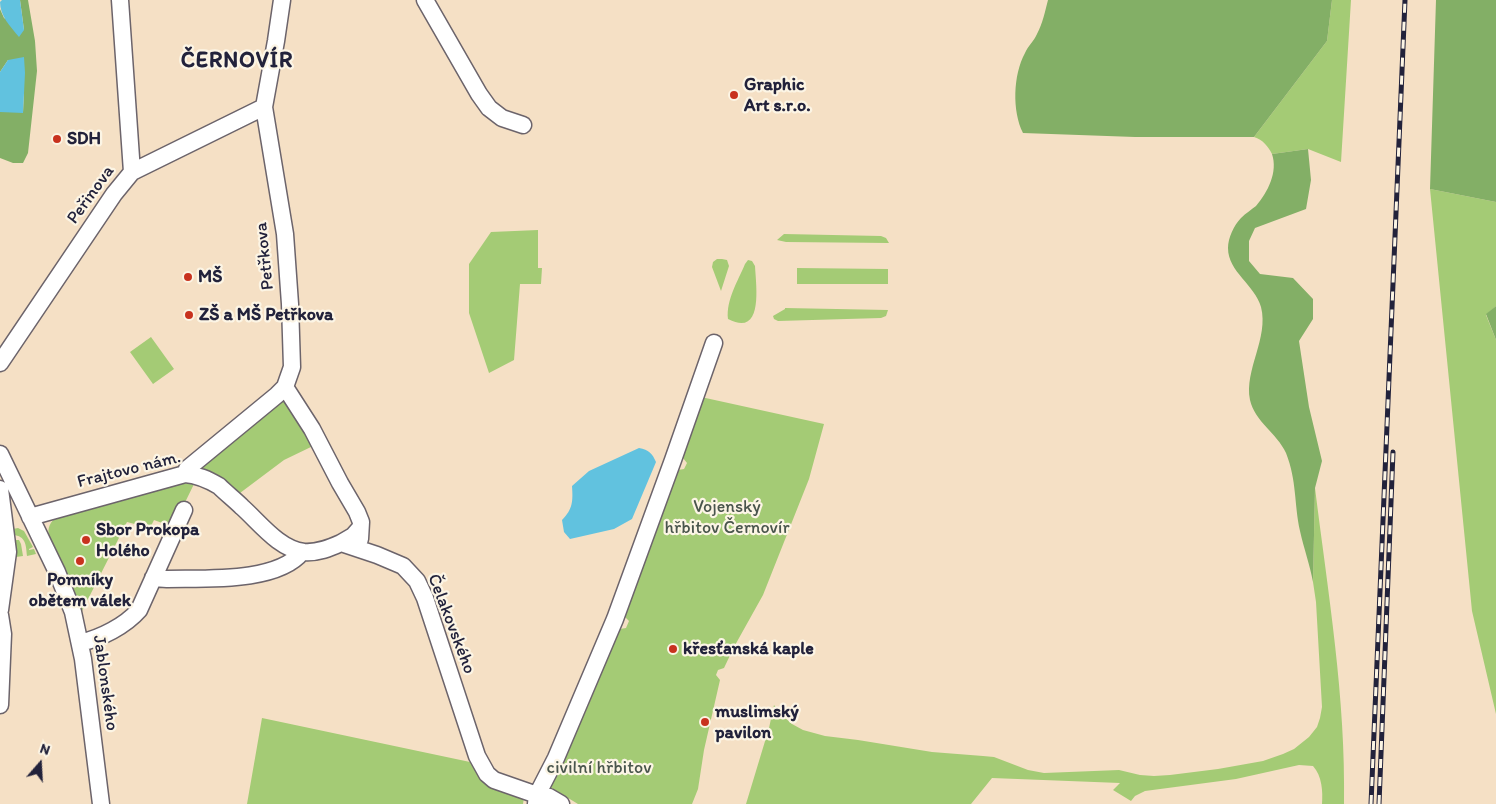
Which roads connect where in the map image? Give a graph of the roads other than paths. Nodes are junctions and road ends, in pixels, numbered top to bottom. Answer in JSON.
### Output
{"nodes":[{"id":1,"x":120,"y":0,"type":"edge"},
{"id":2,"x":282,"y":0,"type":"edge"},
{"id":3,"x":426,"y":0,"type":"edge"},
{"id":4,"x":264,"y":107,"type":"junction"},
{"id":5,"x":523,"y":125,"type":"dead end"},
{"id":6,"x":132,"y":172,"type":"junction"},
{"id":7,"x":714,"y":343,"type":"dead end"},
{"id":8,"x":0,"y":363,"type":"edge"},
{"id":9,"x":284,"y":387,"type":"junction"},
{"id":10,"x":1,"y":460,"type":"edge"},
{"id":11,"x":185,"y":474,"type":"junction"},
{"id":12,"x":0,"y":489,"type":"edge"},
{"id":13,"x":184,"y":510,"type":"dead end"},
{"id":14,"x":30,"y":517,"type":"junction"},
{"id":15,"x":360,"y":528,"type":"junction"},
{"id":16,"x":341,"y":543,"type":"junction"},
{"id":17,"x":358,"y":549,"type":"junction"},
{"id":18,"x":302,"y":552,"type":"junction"},
{"id":19,"x":153,"y":578,"type":"junction"},
{"id":20,"x":0,"y":610,"type":"edge"},
{"id":21,"x":0,"y":615,"type":"edge"},
{"id":22,"x":80,"y":642,"type":"junction"},
{"id":23,"x":0,"y":704,"type":"edge"},
{"id":24,"x":537,"y":800,"type":"edge"},
{"id":25,"x":101,"y":804,"type":"edge"},
{"id":26,"x":561,"y":804,"type":"edge"}],
"edges":[{"from":1,"to":6,"type":"street"},
{"from":2,"to":4,"type":"street","name":"Petřkova"},
{"from":3,"to":5,"type":"street"},
{"from":4,"to":6,"type":"street","name":"Peřinova"},
{"from":4,"to":9,"type":"street","name":"Petřkova"},
{"from":6,"to":8,"type":"street","name":"Peřinova"},
{"from":7,"to":24,"type":"street"},
{"from":9,"to":11,"type":"street","name":"Petřkova"},
{"from":9,"to":15,"type":"street"},
{"from":10,"to":14,"type":"street","name":"Jablonského"},
{"from":11,"to":14,"type":"street","name":"Frajtovo nám."},
{"from":11,"to":18,"type":"street","name":"Frajtovo nám."},
{"from":12,"to":20,"type":"street"},
{"from":13,"to":19,"type":"street"},
{"from":14,"to":22,"type":"street","name":"Jablonského"},
{"from":15,"to":16,"type":"street"},
{"from":15,"to":17,"type":"street"},
{"from":16,"to":17,"type":"street","name":"Čelakovského"},
{"from":16,"to":18,"type":"street"},
{"from":17,"to":24,"type":"street","name":"Čelakovského"},
{"from":18,"to":19,"type":"street"},
{"from":19,"to":22,"type":"street"},
{"from":21,"to":23,"type":"street"},
{"from":22,"to":25,"type":"street","name":"Jablonského"},
{"from":24,"to":26,"type":"street","name":"Čelakovského"}]}
